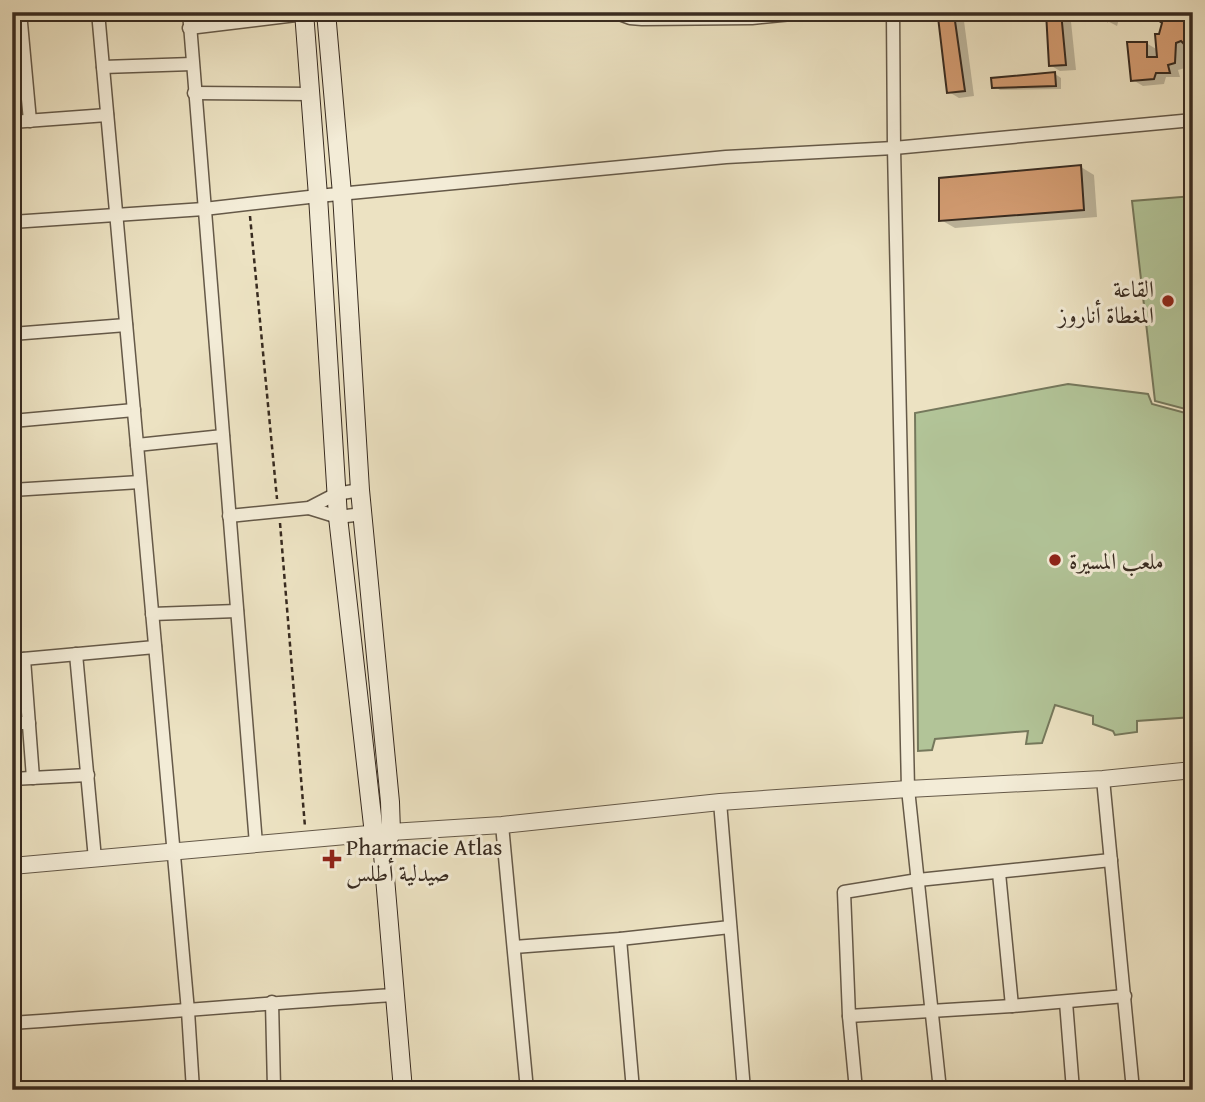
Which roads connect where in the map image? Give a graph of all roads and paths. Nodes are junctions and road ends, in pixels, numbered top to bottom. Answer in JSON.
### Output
{"nodes":[{"id":1,"x":20,"y":12,"type":"edge"},
{"id":2,"x":98,"y":12,"type":"edge"},
{"id":3,"x":188,"y":12,"type":"edge"},
{"id":4,"x":326,"y":12,"type":"edge"},
{"id":5,"x":614,"y":12,"type":"edge"},
{"id":6,"x":812,"y":12,"type":"edge"},
{"id":7,"x":893,"y":12,"type":"edge"},
{"id":8,"x":304,"y":13,"type":"edge"},
{"id":9,"x":748,"y":15,"type":"edge"},
{"id":10,"x":665,"y":16,"type":"edge"},
{"id":11,"x":189,"y":29,"type":"junction"},
{"id":12,"x":17,"y":38,"type":"edge"},
{"id":13,"x":192,"y":64,"type":"junction"},
{"id":14,"x":103,"y":67,"type":"junction"},
{"id":15,"x":194,"y":93,"type":"junction"},
{"id":16,"x":311,"y":93,"type":"junction"},
{"id":17,"x":107,"y":115,"type":"junction"},
{"id":18,"x":1193,"y":120,"type":"edge"},
{"id":19,"x":30,"y":121,"type":"junction"},
{"id":20,"x":12,"y":122,"type":"edge"},
{"id":21,"x":894,"y":148,"type":"junction"},
{"id":22,"x":342,"y":194,"type":"junction"},
{"id":23,"x":318,"y":195,"type":"junction"},
{"id":24,"x":204,"y":209,"type":"junction"},
{"id":25,"x":116,"y":214,"type":"junction"},
{"id":26,"x":12,"y":222,"type":"edge"},
{"id":27,"x":126,"y":325,"type":"junction"},
{"id":28,"x":12,"y":334,"type":"edge"},
{"id":29,"x":134,"y":410,"type":"junction"},
{"id":30,"x":12,"y":421,"type":"edge"},
{"id":31,"x":223,"y":436,"type":"junction"},
{"id":32,"x":137,"y":445,"type":"junction"},
{"id":33,"x":140,"y":482,"type":"junction"},
{"id":34,"x":12,"y":490,"type":"edge"},
{"id":35,"x":360,"y":490,"type":"junction"},
{"id":36,"x":336,"y":494,"type":"junction"},
{"id":37,"x":309,"y":508,"type":"junction"},
{"id":38,"x":363,"y":514,"type":"junction"},
{"id":39,"x":229,"y":516,"type":"junction"},
{"id":40,"x":338,"y":517,"type":"junction"},
{"id":41,"x":237,"y":611,"type":"junction"},
{"id":42,"x":152,"y":614,"type":"junction"},
{"id":43,"x":155,"y":647,"type":"junction"},
{"id":44,"x":76,"y":654,"type":"junction"},
{"id":45,"x":18,"y":659,"type":"edge"},
{"id":46,"x":12,"y":723,"type":"edge"},
{"id":47,"x":29,"y":723,"type":"junction"},
{"id":48,"x":1193,"y":770,"type":"edge"},
{"id":49,"x":88,"y":775,"type":"junction"},
{"id":50,"x":33,"y":778,"type":"junction"},
{"id":51,"x":12,"y":779,"type":"edge"},
{"id":52,"x":1103,"y":779,"type":"junction"},
{"id":53,"x":908,"y":789,"type":"junction"},
{"id":54,"x":720,"y":802,"type":"junction"},
{"id":55,"x":502,"y":825,"type":"junction"},
{"id":56,"x":382,"y":833,"type":"junction"},
{"id":57,"x":256,"y":844,"type":"junction"},
{"id":58,"x":174,"y":852,"type":"junction"},
{"id":59,"x":94,"y":859,"type":"junction"},
{"id":60,"x":1111,"y":860,"type":"junction"},
{"id":61,"x":12,"y":866,"type":"edge"},
{"id":62,"x":999,"y":873,"type":"junction"},
{"id":63,"x":918,"y":880,"type":"junction"},
{"id":64,"x":730,"y":927,"type":"junction"},
{"id":65,"x":620,"y":939,"type":"junction"},
{"id":66,"x":514,"y":947,"type":"junction"},
{"id":67,"x":395,"y":995,"type":"junction"},
{"id":68,"x":1125,"y":996,"type":"junction"},
{"id":69,"x":272,"y":1002,"type":"junction"},
{"id":70,"x":1066,"y":1002,"type":"junction"},
{"id":71,"x":1012,"y":1006,"type":"junction"},
{"id":72,"x":933,"y":1010,"type":"junction"},
{"id":73,"x":188,"y":1011,"type":"junction"},
{"id":74,"x":849,"y":1016,"type":"junction"},
{"id":75,"x":12,"y":1023,"type":"edge"},
{"id":76,"x":274,"y":1088,"type":"dead end"},
{"id":77,"x":193,"y":1090,"type":"edge"},
{"id":78,"x":402,"y":1090,"type":"edge"},
{"id":79,"x":527,"y":1090,"type":"edge"},
{"id":80,"x":633,"y":1090,"type":"edge"},
{"id":81,"x":744,"y":1090,"type":"edge"},
{"id":82,"x":856,"y":1090,"type":"edge"},
{"id":83,"x":940,"y":1090,"type":"edge"},
{"id":84,"x":1073,"y":1090,"type":"edge"},
{"id":85,"x":1133,"y":1090,"type":"edge"}],
"edges":[{"from":1,"to":12,"type":"street"},
{"from":2,"to":14,"type":"street"},
{"from":3,"to":11,"type":"street"},
{"from":4,"to":22,"type":"main road"},
{"from":5,"to":10,"type":"street"},
{"from":6,"to":9,"type":"street"},
{"from":7,"to":21,"type":"street"},
{"from":8,"to":11,"type":"street"},
{"from":8,"to":16,"type":"main road"},
{"from":9,"to":10,"type":"street"},
{"from":11,"to":13,"type":"street"},
{"from":12,"to":19,"type":"street"},
{"from":13,"to":14,"type":"street"},
{"from":13,"to":15,"type":"street"},
{"from":14,"to":17,"type":"street"},
{"from":15,"to":16,"type":"street"},
{"from":15,"to":24,"type":"street"},
{"from":16,"to":23,"type":"main road"},
{"from":17,"to":19,"type":"street"},
{"from":17,"to":25,"type":"street"},
{"from":18,"to":21,"type":"street"},
{"from":19,"to":20,"type":"street"},
{"from":21,"to":22,"type":"street"},
{"from":21,"to":53,"type":"street"},
{"from":22,"to":23,"type":"street"},
{"from":22,"to":35,"type":"main road"},
{"from":23,"to":24,"type":"street"},
{"from":23,"to":36,"type":"main road"},
{"from":24,"to":25,"type":"street"},
{"from":24,"to":31,"type":"street"},
{"from":25,"to":26,"type":"street"},
{"from":25,"to":27,"type":"street"},
{"from":27,"to":28,"type":"street"},
{"from":27,"to":29,"type":"street"},
{"from":29,"to":30,"type":"street"},
{"from":29,"to":32,"type":"street"},
{"from":31,"to":32,"type":"street"},
{"from":31,"to":39,"type":"street"},
{"from":32,"to":33,"type":"street"},
{"from":33,"to":34,"type":"street"},
{"from":33,"to":42,"type":"street"},
{"from":35,"to":36,"type":"street"},
{"from":35,"to":38,"type":"main road"},
{"from":36,"to":37,"type":"street"},
{"from":36,"to":40,"type":"main road"},
{"from":37,"to":39,"type":"street"},
{"from":37,"to":40,"type":"street"},
{"from":38,"to":40,"type":"street"},
{"from":38,"to":56,"type":"main road"},
{"from":39,"to":41,"type":"street"},
{"from":40,"to":56,"type":"main road"},
{"from":41,"to":42,"type":"street"},
{"from":41,"to":57,"type":"street"},
{"from":42,"to":43,"type":"street"},
{"from":43,"to":44,"type":"street"},
{"from":43,"to":58,"type":"street"},
{"from":44,"to":45,"type":"street"},
{"from":44,"to":49,"type":"street"},
{"from":45,"to":47,"type":"street"},
{"from":46,"to":47,"type":"street"},
{"from":47,"to":50,"type":"street"},
{"from":48,"to":52,"type":"street"},
{"from":49,"to":50,"type":"street"},
{"from":49,"to":59,"type":"street"},
{"from":50,"to":51,"type":"street"},
{"from":52,"to":53,"type":"street"},
{"from":52,"to":60,"type":"street"},
{"from":53,"to":54,"type":"street"},
{"from":53,"to":63,"type":"street"},
{"from":54,"to":55,"type":"street"},
{"from":54,"to":64,"type":"street"},
{"from":55,"to":56,"type":"street"},
{"from":55,"to":66,"type":"street"},
{"from":56,"to":57,"type":"street"},
{"from":56,"to":67,"type":"main road"},
{"from":57,"to":58,"type":"street"},
{"from":58,"to":59,"type":"street"},
{"from":58,"to":73,"type":"street"},
{"from":59,"to":61,"type":"street"},
{"from":60,"to":62,"type":"street"},
{"from":60,"to":68,"type":"street"},
{"from":62,"to":63,"type":"street"},
{"from":62,"to":71,"type":"street"},
{"from":63,"to":72,"type":"street"},
{"from":63,"to":74,"type":"street"},
{"from":64,"to":65,"type":"street"},
{"from":64,"to":81,"type":"street"},
{"from":65,"to":66,"type":"street"},
{"from":65,"to":80,"type":"street"},
{"from":66,"to":79,"type":"street"},
{"from":67,"to":69,"type":"street"},
{"from":67,"to":78,"type":"main road"},
{"from":68,"to":70,"type":"street"},
{"from":68,"to":85,"type":"street"},
{"from":69,"to":73,"type":"street"},
{"from":69,"to":76,"type":"street"},
{"from":70,"to":71,"type":"street"},
{"from":70,"to":84,"type":"street"},
{"from":71,"to":72,"type":"street"},
{"from":72,"to":74,"type":"street"},
{"from":72,"to":83,"type":"street"},
{"from":73,"to":75,"type":"street"},
{"from":73,"to":77,"type":"street"},
{"from":74,"to":82,"type":"street"}]}
